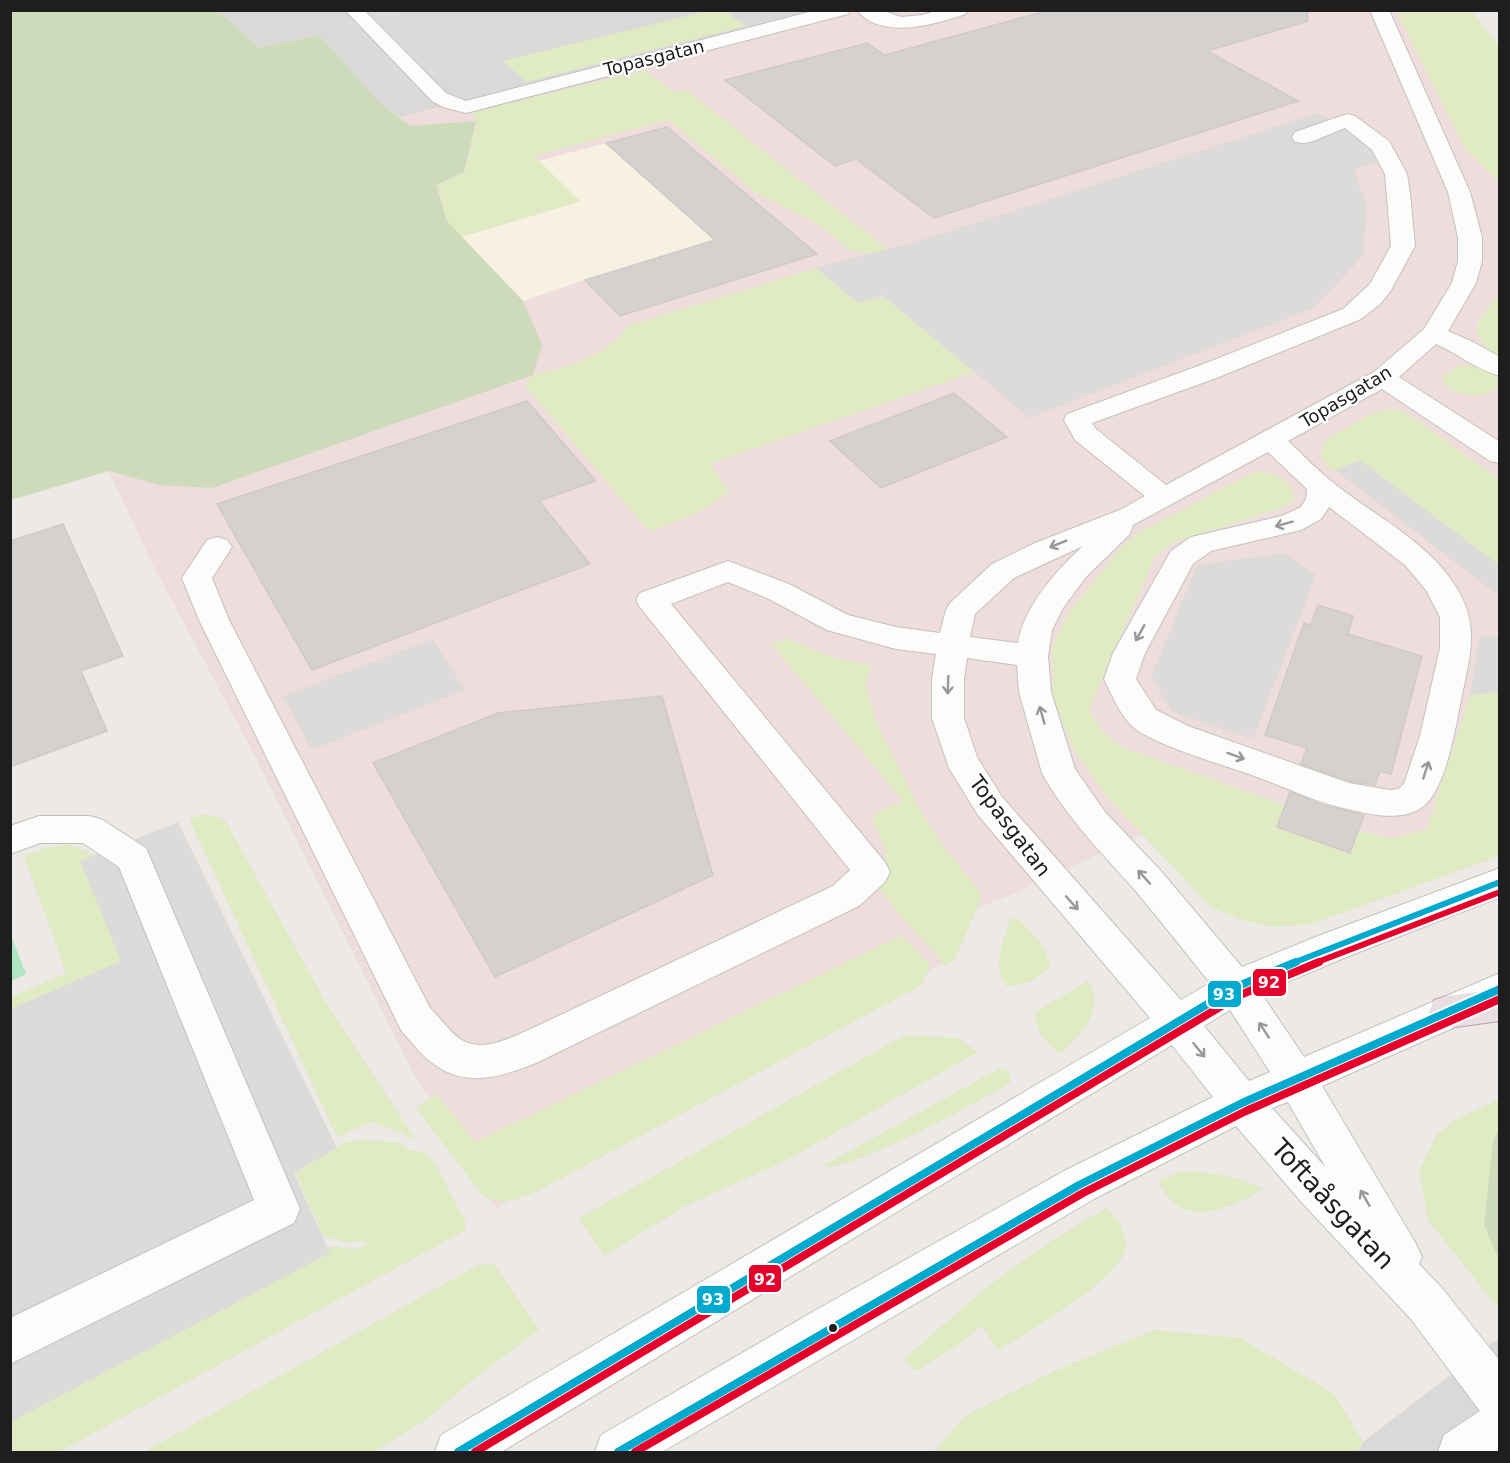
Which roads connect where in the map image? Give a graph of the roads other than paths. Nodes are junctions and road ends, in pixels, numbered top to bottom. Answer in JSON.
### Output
{"nodes":[{"id":1,"x":841,"y":10,"type":"edge"},
{"id":2,"x":866,"y":10,"type":"edge"},
{"id":3,"x":959,"y":10,"type":"edge"},
{"id":4,"x":1379,"y":10,"type":"edge"},
{"id":5,"x":354,"y":11,"type":"edge"},
{"id":6,"x":1303,"y":137,"type":"dead end"},
{"id":7,"x":1433,"y":334,"type":"junction"},
{"id":8,"x":1500,"y":368,"type":"edge"},
{"id":9,"x":1383,"y":378,"type":"junction"},
{"id":10,"x":1271,"y":440,"type":"junction"},
{"id":11,"x":1500,"y":455,"type":"edge"},
{"id":12,"x":1321,"y":487,"type":"junction"},
{"id":13,"x":1165,"y":498,"type":"junction"},
{"id":14,"x":1132,"y":514,"type":"junction"},
{"id":15,"x":217,"y":547,"type":"dead end"},
{"id":16,"x":953,"y":645,"type":"junction"},
{"id":17,"x":1032,"y":656,"type":"junction"},
{"id":18,"x":10,"y":840,"type":"edge"},
{"id":19,"x":1500,"y":882,"type":"edge"},
{"id":20,"x":1236,"y":987,"type":"junction"},
{"id":21,"x":1500,"y":989,"type":"edge"},
{"id":22,"x":1500,"y":1005,"type":"edge"},
{"id":23,"x":1448,"y":1012,"type":"junction"},
{"id":24,"x":1177,"y":1022,"type":"junction"},
{"id":25,"x":1296,"y":1079,"type":"junction"},
{"id":26,"x":1242,"y":1104,"type":"junction"},
{"id":27,"x":1426,"y":1303,"type":"junction"},
{"id":28,"x":10,"y":1342,"type":"edge"},
{"id":29,"x":1500,"y":1399,"type":"edge"},
{"id":30,"x":1500,"y":1425,"type":"edge"},
{"id":31,"x":458,"y":1452,"type":"edge"},
{"id":32,"x":618,"y":1452,"type":"edge"},
{"id":33,"x":1461,"y":1452,"type":"edge"}],
"edges":[{"from":1,"to":5,"type":"street","name":"Topasgatan"},
{"from":2,"to":3,"type":"street"},
{"from":4,"to":7,"type":"street","name":"Topasgatan"},
{"from":6,"to":13,"type":"street"},
{"from":7,"to":8,"type":"street"},
{"from":7,"to":9,"type":"street","name":"Topasgatan"},
{"from":9,"to":10,"type":"street","name":"Topasgatan"},
{"from":9,"to":11,"type":"street"},
{"from":10,"to":12,"type":"street"},
{"from":10,"to":13,"type":"street","name":"Topasgatan"},
{"from":12,"to":12,"type":"street","one_way":true},
{"from":13,"to":14,"type":"street","name":"Topasgatan"},
{"from":14,"to":16,"type":"street","name":"Topasgatan","one_way":true},
{"from":14,"to":17,"type":"street","name":"Topasgatan"},
{"from":15,"to":16,"type":"street"},
{"from":16,"to":17,"type":"street"},
{"from":16,"to":24,"type":"street","name":"Topasgatan","one_way":true},
{"from":20,"to":17,"type":"street","name":"Topasgatan","one_way":true},
{"from":18,"to":28,"type":"street"},
{"from":19,"to":20,"type":"street"},
{"from":20,"to":24,"type":"street"},
{"from":25,"to":20,"type":"street","name":"Topasgatan","one_way":true},
{"from":21,"to":23,"type":"street"},
{"from":22,"to":23,"type":"highway"},
{"from":23,"to":25,"type":"street"},
{"from":24,"to":26,"type":"street","name":"Topasgatan","one_way":true},
{"from":24,"to":31,"type":"street"},
{"from":25,"to":26,"type":"street"},
{"from":27,"to":25,"type":"street","name":"Toftaåsgatan","one_way":true},
{"from":26,"to":27,"type":"street","name":"Toftaåsgatan"},
{"from":26,"to":32,"type":"street"},
{"from":27,"to":29,"type":"street","name":"Toftaåsgatan"},
{"from":30,"to":33,"type":"street"}]}
